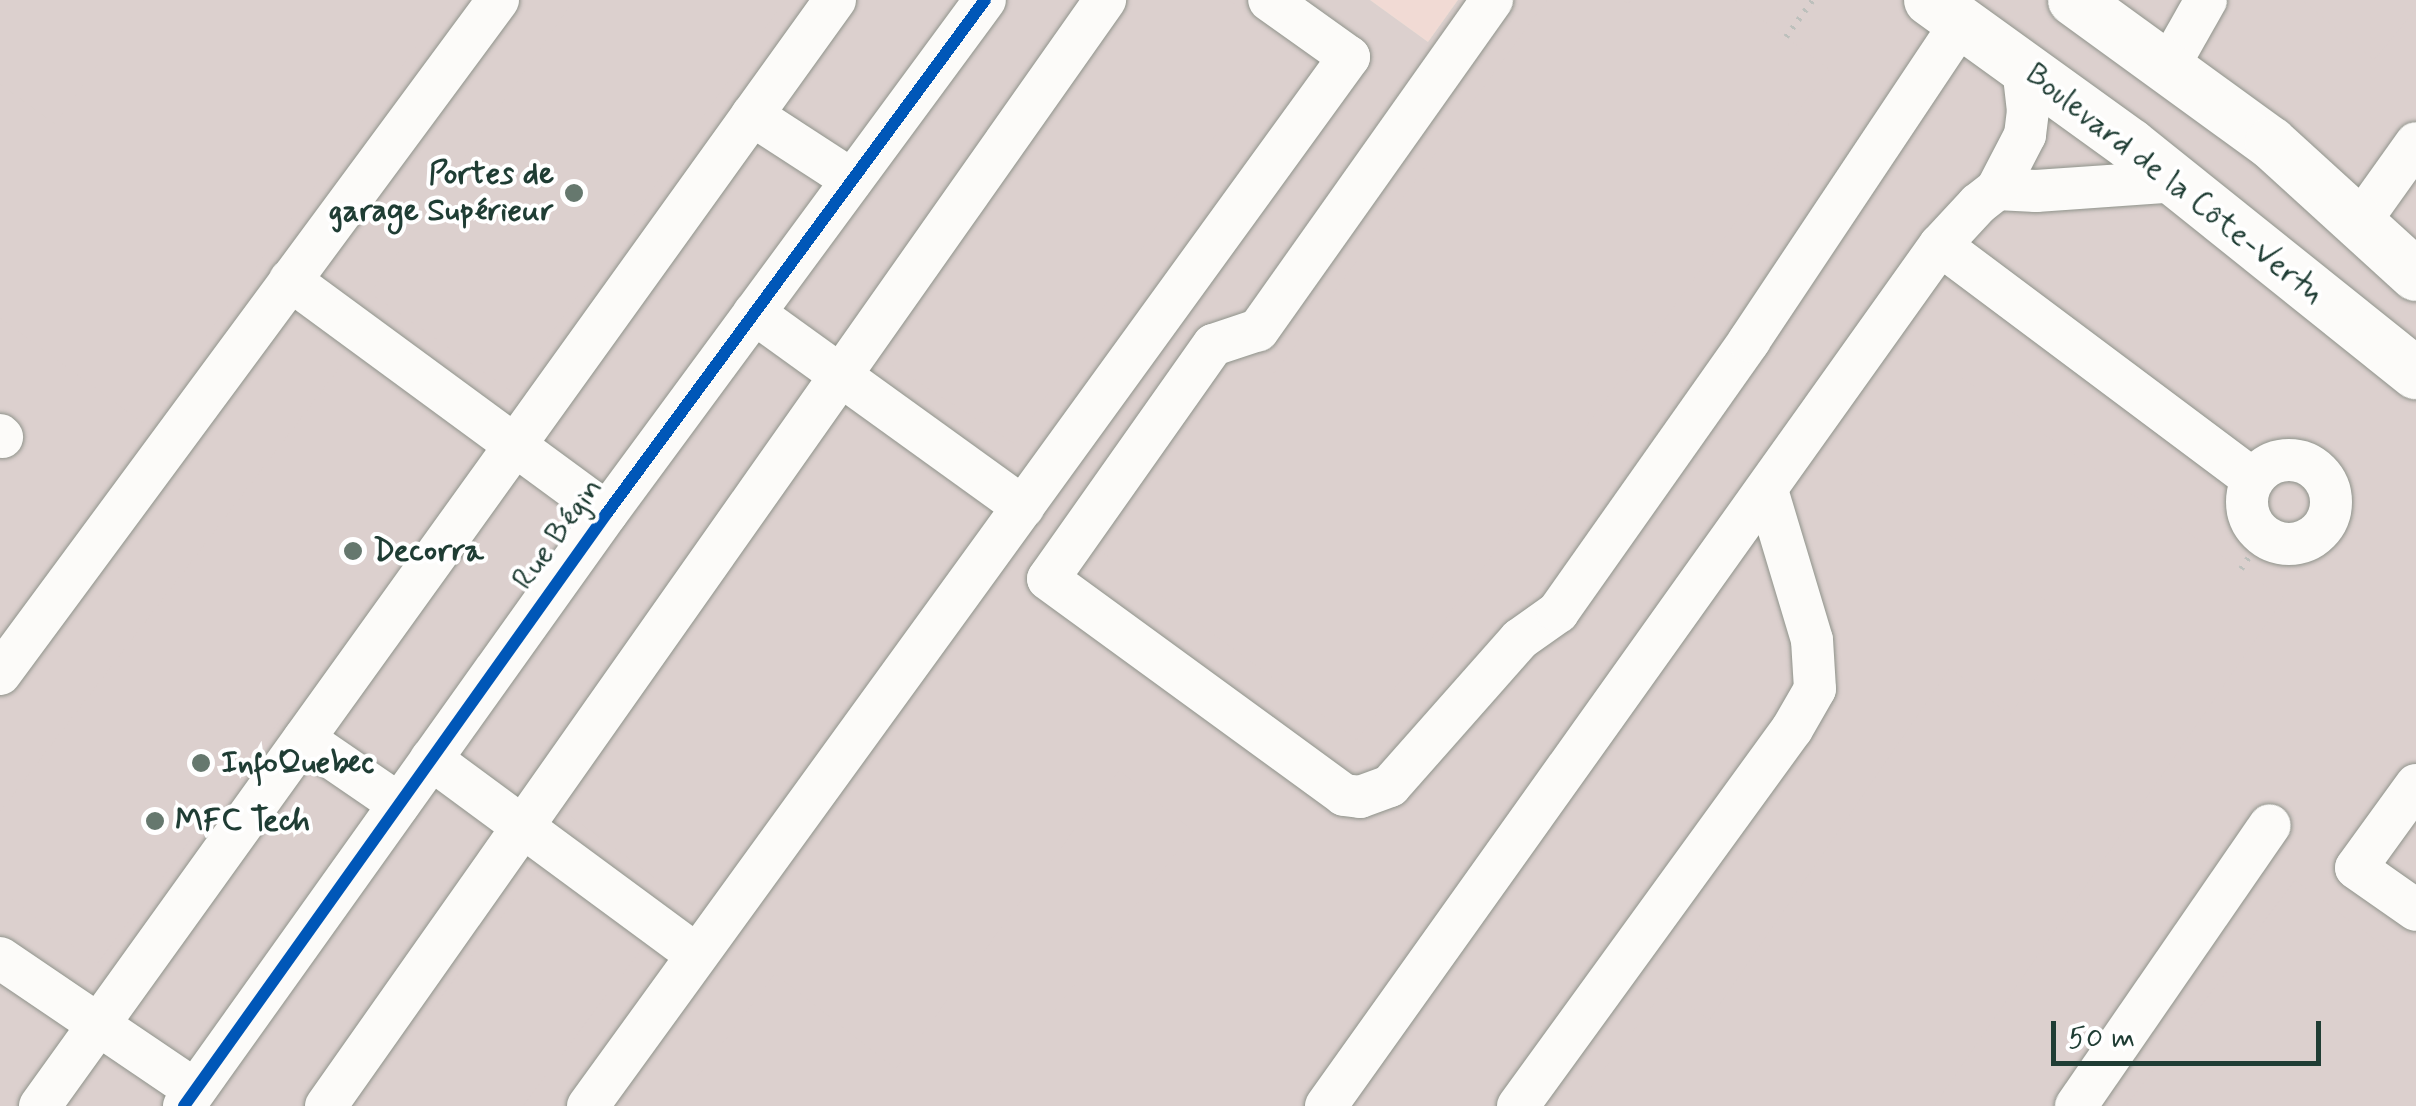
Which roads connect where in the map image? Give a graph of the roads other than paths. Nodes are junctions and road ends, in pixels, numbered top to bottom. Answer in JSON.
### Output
{"nodes":[{"id":1,"x":498,"y":0,"type":"edge"},
{"id":2,"x":835,"y":0,"type":"edge"},
{"id":3,"x":985,"y":0,"type":"edge"},
{"id":4,"x":1106,"y":0,"type":"edge"},
{"id":5,"x":1269,"y":0,"type":"edge"},
{"id":6,"x":1492,"y":0,"type":"edge"},
{"id":7,"x":2074,"y":0,"type":"edge"},
{"id":8,"x":2206,"y":0,"type":"edge"},
{"id":9,"x":1945,"y":11,"type":"edge"},
{"id":10,"x":2023,"y":67,"type":"junction"},
{"id":11,"x":2167,"y":69,"type":"junction"},
{"id":12,"x":752,"y":115,"type":"junction"},
{"id":13,"x":2416,"y":143,"type":"edge"},
{"id":14,"x":852,"y":180,"type":"junction"},
{"id":15,"x":2178,"y":181,"type":"junction"},
{"id":16,"x":1997,"y":189,"type":"junction"},
{"id":17,"x":2383,"y":217,"type":"edge"},
{"id":18,"x":1940,"y":246,"type":"junction"},
{"id":19,"x":2416,"y":275,"type":"edge"},
{"id":20,"x":290,"y":280,"type":"junction"},
{"id":21,"x":754,"y":313,"type":"junction"},
{"id":22,"x":2343,"y":315,"type":"junction"},
{"id":23,"x":2416,"y":373,"type":"edge"},
{"id":24,"x":841,"y":375,"type":"junction"},
{"id":25,"x":2416,"y":404,"type":"edge"},
{"id":26,"x":515,"y":446,"type":"junction"},
{"id":27,"x":2253,"y":480,"type":"junction"},
{"id":28,"x":1767,"y":490,"type":"junction"},
{"id":29,"x":1023,"y":507,"type":"junction"},
{"id":30,"x":607,"y":513,"type":"junction"},
{"id":31,"x":0,"y":674,"type":"edge"},
{"id":32,"x":304,"y":739,"type":"junction"},
{"id":33,"x":431,"y":759,"type":"junction"},
{"id":34,"x":2416,"y":785,"type":"edge"},
{"id":35,"x":399,"y":804,"type":"junction"},
{"id":36,"x":524,"y":825,"type":"junction"},
{"id":37,"x":2270,"y":825,"type":"dead end"},
{"id":38,"x":2416,"y":910,"type":"edge"},
{"id":39,"x":697,"y":955,"type":"junction"},
{"id":40,"x":0,"y":958,"type":"edge"},
{"id":41,"x":98,"y":1026,"type":"junction"},
{"id":42,"x":190,"y":1098,"type":"edge"},
{"id":43,"x":40,"y":1106,"type":"edge"},
{"id":44,"x":326,"y":1106,"type":"edge"},
{"id":45,"x":588,"y":1106,"type":"edge"},
{"id":46,"x":1326,"y":1106,"type":"edge"},
{"id":47,"x":1518,"y":1106,"type":"edge"},
{"id":48,"x":2076,"y":1106,"type":"edge"}],
"edges":[{"from":1,"to":20,"type":"street"},
{"from":2,"to":12,"type":"street"},
{"from":3,"to":14,"type":"street","name":"Rue Bégin"},
{"from":4,"to":24,"type":"street"},
{"from":5,"to":29,"type":"street"},
{"from":6,"to":9,"type":"street"},
{"from":7,"to":11,"type":"main road"},
{"from":8,"to":11,"type":"street"},
{"from":9,"to":10,"type":"main road","name":"Boulevard de la Côte-Vertu"},
{"from":10,"to":15,"type":"main road","name":"Boulevard de la Côte-Vertu"},
{"from":10,"to":16,"type":"street"},
{"from":11,"to":17,"type":"main road"},
{"from":12,"to":14,"type":"street"},
{"from":12,"to":26,"type":"street"},
{"from":13,"to":17,"type":"street"},
{"from":14,"to":21,"type":"street","name":"Rue Bégin"},
{"from":15,"to":16,"type":"street"},
{"from":15,"to":22,"type":"main road","name":"Boulevard de la Côte-Vertu"},
{"from":16,"to":18,"type":"street"},
{"from":17,"to":19,"type":"main road"},
{"from":18,"to":27,"type":"street"},
{"from":18,"to":28,"type":"street"},
{"from":20,"to":26,"type":"street"},
{"from":20,"to":31,"type":"street"},
{"from":21,"to":24,"type":"street"},
{"from":21,"to":30,"type":"street","name":"Rue Bégin"},
{"from":22,"to":23,"type":"main road","name":"Boulevard de la Côte-Vertu"},
{"from":22,"to":25,"type":"main road"},
{"from":24,"to":29,"type":"street"},
{"from":24,"to":36,"type":"street"},
{"from":26,"to":30,"type":"street"},
{"from":26,"to":32,"type":"street"},
{"from":27,"to":27,"type":"street"},
{"from":28,"to":46,"type":"street"},
{"from":28,"to":47,"type":"street"},
{"from":29,"to":39,"type":"street"},
{"from":30,"to":33,"type":"street","name":"Rue Bégin"},
{"from":32,"to":35,"type":"street"},
{"from":32,"to":41,"type":"street"},
{"from":33,"to":35,"type":"street","name":"Rue Bégin"},
{"from":33,"to":36,"type":"street"},
{"from":34,"to":38,"type":"street"},
{"from":35,"to":42,"type":"street","name":"Rue Bégin"},
{"from":36,"to":39,"type":"street"},
{"from":36,"to":44,"type":"street"},
{"from":37,"to":48,"type":"street"},
{"from":39,"to":45,"type":"street"},
{"from":40,"to":41,"type":"street"},
{"from":41,"to":42,"type":"street"},
{"from":41,"to":43,"type":"street"}]}
